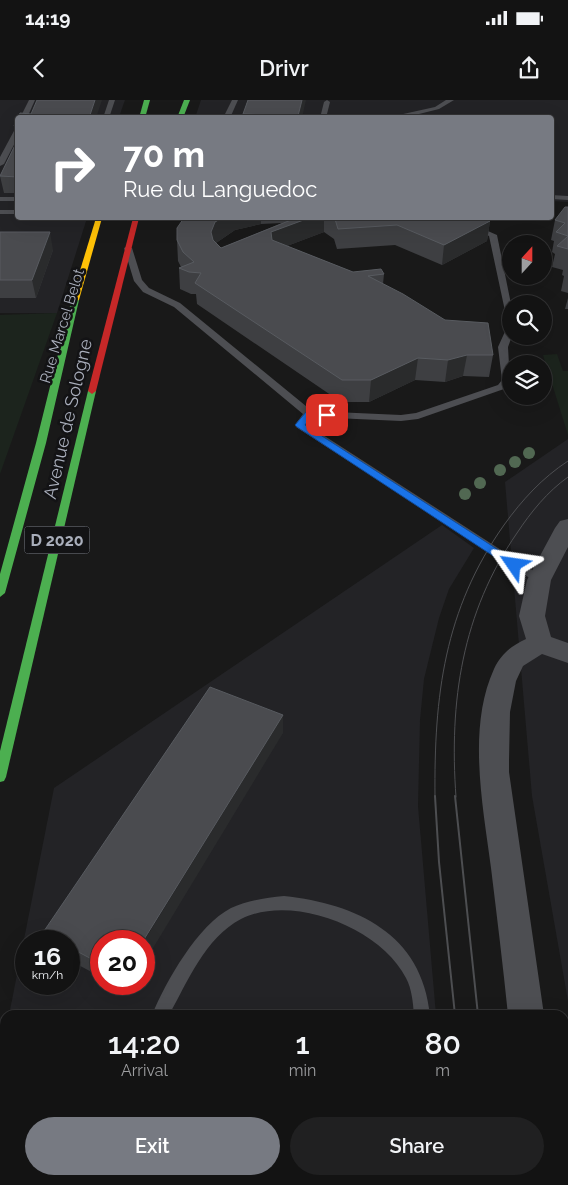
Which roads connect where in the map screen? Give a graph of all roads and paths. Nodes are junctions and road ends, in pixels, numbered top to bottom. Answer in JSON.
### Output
{"nodes":[{"id":1,"x":32,"y":100,"type":"edge"},
{"id":2,"x":112,"y":100,"type":"edge"},
{"id":3,"x":147,"y":100,"type":"edge"},
{"id":4,"x":186,"y":100,"type":"edge"},
{"id":5,"x":235,"y":100,"type":"edge"},
{"id":6,"x":450,"y":100,"type":"edge"},
{"id":7,"x":327,"y":102,"type":"dead end"},
{"id":8,"x":24,"y":115,"type":"edge"},
{"id":9,"x":107,"y":115,"type":"edge"},
{"id":10,"x":143,"y":115,"type":"edge"},
{"id":11,"x":181,"y":115,"type":"edge"},
{"id":12,"x":228,"y":115,"type":"edge"},
{"id":13,"x":324,"y":115,"type":"edge"},
{"id":14,"x":412,"y":115,"type":"edge"},
{"id":15,"x":15,"y":135,"type":"edge"},
{"id":16,"x":0,"y":164,"type":"edge"},
{"id":17,"x":554,"y":197,"type":"edge"},
{"id":18,"x":0,"y":198,"type":"edge"},
{"id":19,"x":568,"y":198,"type":"edge"},
{"id":20,"x":15,"y":199,"type":"edge"},
{"id":21,"x":0,"y":212,"type":"edge"},
{"id":22,"x":15,"y":212,"type":"edge"},
{"id":23,"x":95,"y":220,"type":"edge"},
{"id":24,"x":110,"y":220,"type":"edge"},
{"id":25,"x":136,"y":220,"type":"edge"},
{"id":26,"x":143,"y":220,"type":"edge"},
{"id":27,"x":458,"y":220,"type":"edge"},
{"id":28,"x":129,"y":252,"type":"junction"},
{"id":29,"x":505,"y":295,"type":"edge"},
{"id":30,"x":504,"y":345,"type":"edge"},
{"id":31,"x":309,"y":414,"type":"junction"},
{"id":32,"x":41,"y":443,"type":"junction"},
{"id":33,"x":568,"y":528,"type":"edge"},
{"id":34,"x":539,"y":580,"type":"junction"},
{"id":35,"x":0,"y":593,"type":"edge"},
{"id":36,"x":540,"y":643,"type":"junction"},
{"id":37,"x":568,"y":652,"type":"edge"},
{"id":38,"x":0,"y":777,"type":"edge"},
{"id":39,"x":163,"y":1010,"type":"edge"},
{"id":40,"x":421,"y":1010,"type":"edge"},
{"id":41,"x":525,"y":1010,"type":"edge"}],
"edges":[{"from":1,"to":8,"type":"lane"},
{"from":2,"to":9,"type":"lane"},
{"from":3,"to":10,"type":"main road"},
{"from":4,"to":11,"type":"main road"},
{"from":5,"to":12,"type":"lane"},
{"from":6,"to":14,"type":"lane"},
{"from":7,"to":13,"type":"lane"},
{"from":15,"to":16,"type":"lane"},
{"from":17,"to":19,"type":"lane"},
{"from":18,"to":20,"type":"lane"},
{"from":21,"to":22,"type":"lane"},
{"from":23,"to":32,"type":"main road"},
{"from":24,"to":32,"type":"main road","name":"Rue Marcel Belot","number":"D 2020"},
{"from":25,"to":28,"type":"main road","number":"D 2020"},
{"from":26,"to":28,"type":"main road"},
{"from":27,"to":29,"type":"lane"},
{"from":28,"to":31,"type":"lane"},
{"from":28,"to":38,"type":"main road","name":"Avenue de Sologne","number":"D 2020"},
{"from":30,"to":31,"type":"lane"},
{"from":31,"to":34,"type":"lane"},
{"from":32,"to":35,"type":"main road","number":"D 2020"},
{"from":33,"to":34,"type":"street"},
{"from":34,"to":36,"type":"street"},
{"from":36,"to":37,"type":"street"},
{"from":36,"to":41,"type":"street"},
{"from":39,"to":40,"type":"lane"}]}
